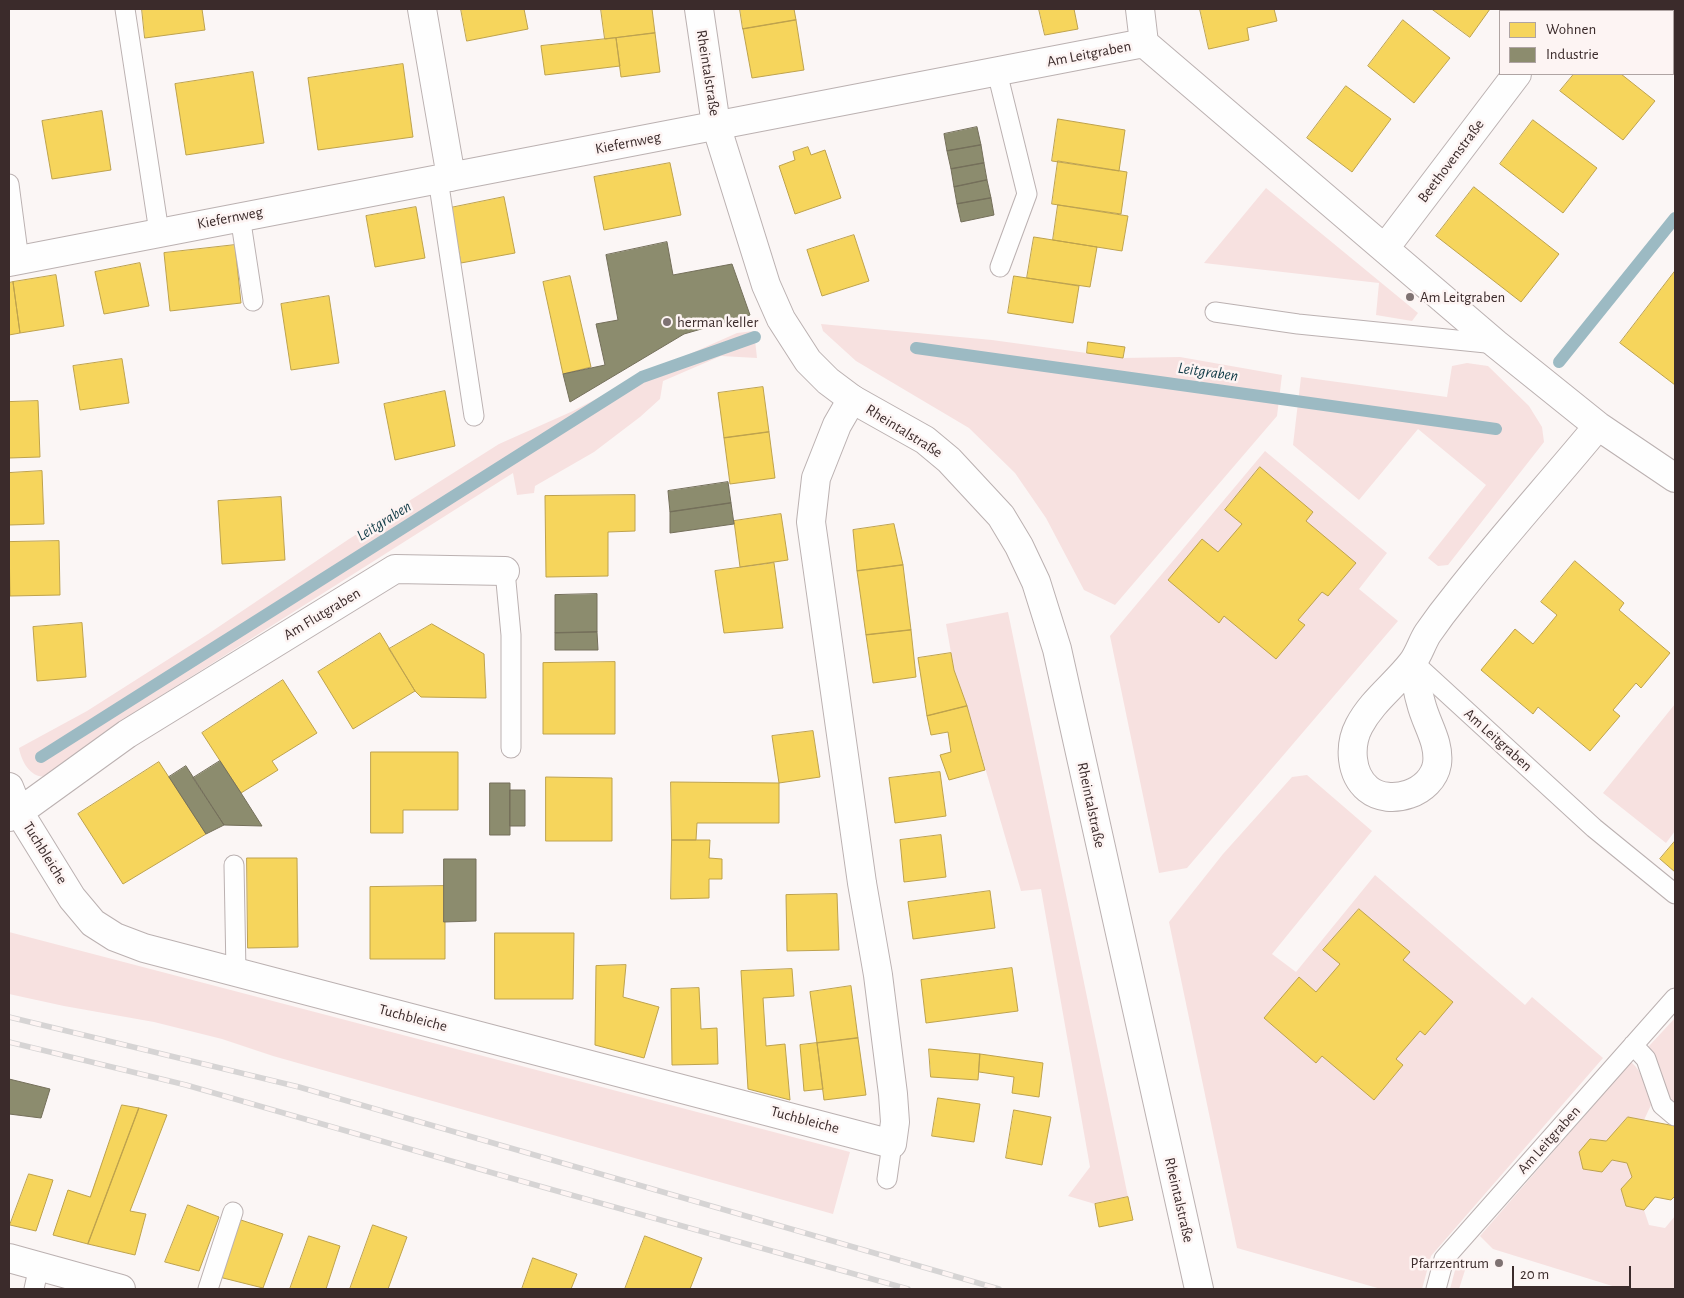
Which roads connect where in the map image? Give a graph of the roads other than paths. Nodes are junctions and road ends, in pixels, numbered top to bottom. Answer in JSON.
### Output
{"nodes":[{"id":1,"x":125,"y":9,"type":"edge"},
{"id":2,"x":422,"y":9,"type":"edge"},
{"id":3,"x":699,"y":9,"type":"edge"},
{"id":4,"x":1140,"y":9,"type":"edge"},
{"id":5,"x":1144,"y":43,"type":"junction"},
{"id":6,"x":997,"y":72,"type":"junction"},
{"id":7,"x":1516,"y":75,"type":"edge"},
{"id":8,"x":716,"y":125,"type":"junction"},
{"id":9,"x":444,"y":178,"type":"junction"},
{"id":10,"x":9,"y":184,"type":"edge"},
{"id":11,"x":240,"y":216,"type":"junction"},
{"id":12,"x":159,"y":232,"type":"junction"},
{"id":13,"x":1386,"y":248,"type":"junction"},
{"id":14,"x":14,"y":261,"type":"edge"},
{"id":15,"x":1000,"y":267,"type":"dead end"},
{"id":16,"x":253,"y":301,"type":"dead end"},
{"id":17,"x":1216,"y":312,"type":"dead end"},
{"id":18,"x":1496,"y":344,"type":"junction"},
{"id":19,"x":852,"y":399,"type":"junction"},
{"id":20,"x":474,"y":416,"type":"dead end"},
{"id":21,"x":1598,"y":426,"type":"junction"},
{"id":22,"x":1675,"y":478,"type":"edge"},
{"id":23,"x":505,"y":571,"type":"joint"},
{"id":24,"x":1412,"y":662,"type":"joint"},
{"id":25,"x":511,"y":748,"type":"dead end"},
{"id":26,"x":9,"y":787,"type":"edge"},
{"id":27,"x":14,"y":814,"type":"edge"},
{"id":28,"x":234,"y":864,"type":"dead end"},
{"id":29,"x":1675,"y":894,"type":"edge"},
{"id":30,"x":236,"y":972,"type":"junction"},
{"id":31,"x":1675,"y":998,"type":"edge"},
{"id":32,"x":1633,"y":1045,"type":"junction"},
{"id":33,"x":1675,"y":1116,"type":"edge"},
{"id":34,"x":892,"y":1144,"type":"junction"},
{"id":35,"x":886,"y":1179,"type":"dead end"},
{"id":36,"x":233,"y":1212,"type":"dead end"},
{"id":37,"x":9,"y":1258,"type":"edge"},
{"id":38,"x":37,"y":1278,"type":"edge"},
{"id":39,"x":121,"y":1289,"type":"edge"},
{"id":40,"x":208,"y":1289,"type":"edge"},
{"id":41,"x":1199,"y":1289,"type":"edge"},
{"id":42,"x":1436,"y":1289,"type":"edge"}],
"edges":[{"from":1,"to":12,"type":"lane"},
{"from":2,"to":9,"type":"street"},
{"from":3,"to":8,"type":"street","name":"Rheintalstraße"},
{"from":4,"to":5,"type":"street"},
{"from":5,"to":6,"type":"street","name":"Am Leitgraben"},
{"from":5,"to":13,"type":"street","name":"Am Leitgraben"},
{"from":6,"to":8,"type":"street","name":"Am Leitgraben"},
{"from":6,"to":15,"type":"lane"},
{"from":7,"to":13,"type":"street","name":"Beethovenstraße"},
{"from":8,"to":9,"type":"street","name":"Kiefernweg"},
{"from":8,"to":19,"type":"street","name":"Rheintalstraße"},
{"from":9,"to":11,"type":"street","name":"Kiefernweg"},
{"from":9,"to":20,"type":"lane"},
{"from":10,"to":14,"type":"lane"},
{"from":11,"to":12,"type":"street","name":"Kiefernweg"},
{"from":11,"to":16,"type":"lane"},
{"from":12,"to":14,"type":"street","name":"Kiefernweg"},
{"from":13,"to":18,"type":"street","name":"Am Leitgraben"},
{"from":17,"to":18,"type":"lane"},
{"from":18,"to":21,"type":"street","name":"Am Leitgraben"},
{"from":19,"to":34,"type":"street","name":"Rheintalstraße"},
{"from":19,"to":41,"type":"street","name":"Rheintalstraße"},
{"from":21,"to":22,"type":"street","name":"Am Leitgraben"},
{"from":21,"to":24,"type":"street","name":"Am Leitgraben"},
{"from":23,"to":25,"type":"lane","name":"Am Flutgraben"},
{"from":23,"to":27,"type":"street","name":"Am Flutgraben"},
{"from":24,"to":29,"type":"lane","name":"Am Leitgraben"},
{"from":26,"to":27,"type":"street","name":"Tuchbleiche"},
{"from":27,"to":30,"type":"street","name":"Tuchbleiche"},
{"from":28,"to":30,"type":"lane"},
{"from":30,"to":34,"type":"street","name":"Tuchbleiche"},
{"from":31,"to":32,"type":"lane","name":"Am Leitgraben"},
{"from":32,"to":33,"type":"lane"},
{"from":32,"to":42,"type":"lane","name":"Am Leitgraben"},
{"from":34,"to":35,"type":"lane","name":"Rheintalstraße"},
{"from":36,"to":40,"type":"lane"},
{"from":37,"to":38,"type":"street"},
{"from":38,"to":39,"type":"street"}]}
